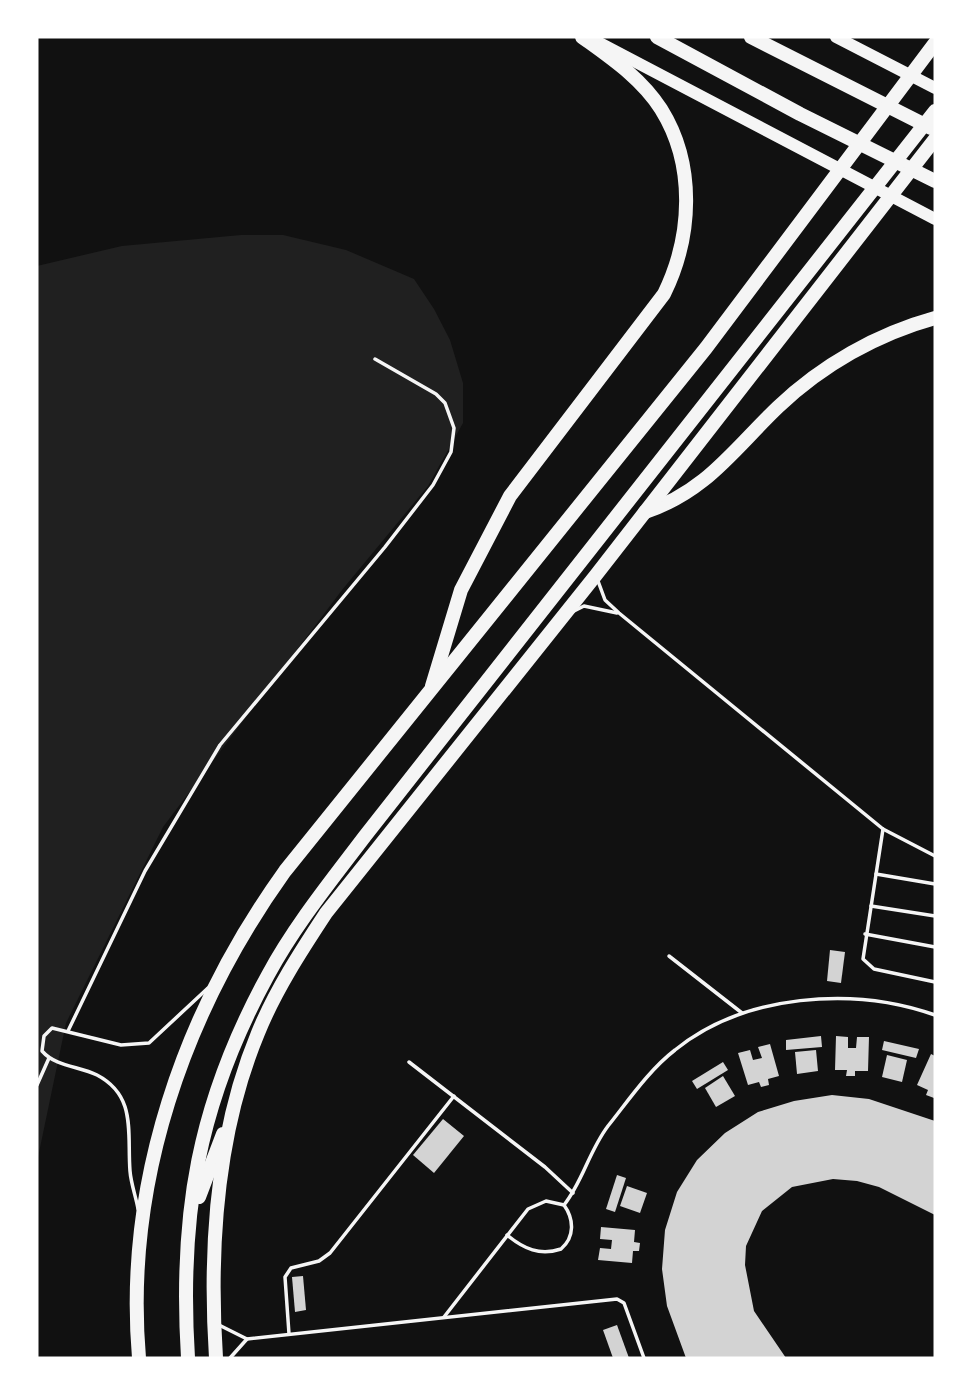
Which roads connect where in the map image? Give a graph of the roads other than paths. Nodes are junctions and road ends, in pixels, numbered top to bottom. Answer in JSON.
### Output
{"nodes":[{"id":1,"x":582,"y":37,"type":"edge"},
{"id":2,"x":588,"y":37,"type":"edge"},
{"id":3,"x":657,"y":37,"type":"edge"},
{"id":4,"x":751,"y":37,"type":"edge"},
{"id":5,"x":836,"y":37,"type":"edge"},
{"id":6,"x":935,"y":43,"type":"edge"},
{"id":7,"x":935,"y":88,"type":"edge"},
{"id":8,"x":935,"y":111,"type":"edge"},
{"id":9,"x":935,"y":130,"type":"edge"},
{"id":10,"x":935,"y":139,"type":"edge"},
{"id":11,"x":935,"y":181,"type":"edge"},
{"id":12,"x":935,"y":219,"type":"edge"},
{"id":13,"x":832,"y":245,"type":"junction"},
{"id":14,"x":826,"y":276,"type":"junction"},
{"id":15,"x":935,"y":318,"type":"edge"},
{"id":16,"x":375,"y":359,"type":"dead end"},
{"id":17,"x":645,"y":512,"type":"junction"},
{"id":18,"x":599,"y":570,"type":"junction"},
{"id":19,"x":619,"y":613,"type":"junction"},
{"id":20,"x":561,"y":617,"type":"junction"},
{"id":21,"x":430,"y":692,"type":"junction"},
{"id":22,"x":883,"y":830,"type":"junction"},
{"id":23,"x":935,"y":856,"type":"edge"},
{"id":24,"x":876,"y":874,"type":"junction"},
{"id":25,"x":935,"y":884,"type":"edge"},
{"id":26,"x":871,"y":906,"type":"junction"},
{"id":27,"x":935,"y":916,"type":"edge"},
{"id":28,"x":865,"y":934,"type":"junction"},
{"id":29,"x":935,"y":947,"type":"edge"},
{"id":30,"x":669,"y":956,"type":"dead end"},
{"id":31,"x":217,"y":979,"type":"junction"},
{"id":32,"x":935,"y":982,"type":"edge"},
{"id":33,"x":742,"y":1013,"type":"junction"},
{"id":34,"x":935,"y":1015,"type":"edge"},
{"id":35,"x":68,"y":1031,"type":"junction"},
{"id":36,"x":49,"y":1058,"type":"junction"},
{"id":37,"x":409,"y":1062,"type":"dead end"},
{"id":38,"x":37,"y":1085,"type":"edge"},
{"id":39,"x":454,"y":1096,"type":"junction"},
{"id":40,"x":235,"y":1104,"type":"junction"},
{"id":41,"x":573,"y":1193,"type":"junction"},
{"id":42,"x":564,"y":1205,"type":"junction"},
{"id":43,"x":143,"y":1228,"type":"junction"},
{"id":44,"x":187,"y":1228,"type":"junction"},
{"id":45,"x":507,"y":1235,"type":"junction"},
{"id":46,"x":444,"y":1317,"type":"junction"},
{"id":47,"x":215,"y":1322,"type":"junction"},
{"id":48,"x":289,"y":1334,"type":"junction"},
{"id":49,"x":247,"y":1339,"type":"junction"},
{"id":50,"x":139,"y":1358,"type":"edge"},
{"id":51,"x":188,"y":1358,"type":"edge"},
{"id":52,"x":216,"y":1358,"type":"edge"},
{"id":53,"x":230,"y":1358,"type":"edge"},
{"id":54,"x":644,"y":1358,"type":"edge"}],
"edges":[{"from":1,"to":21,"type":"highway"},
{"from":2,"to":12,"type":"highway"},
{"from":3,"to":11,"type":"highway"},
{"from":4,"to":9,"type":"highway"},
{"from":5,"to":7,"type":"highway"},
{"from":6,"to":21,"type":"highway"},
{"from":8,"to":13,"type":"highway"},
{"from":10,"to":14,"type":"highway"},
{"from":13,"to":14,"type":"highway"},
{"from":13,"to":44,"type":"highway"},
{"from":14,"to":17,"type":"highway"},
{"from":15,"to":17,"type":"highway"},
{"from":16,"to":35,"type":"lane"},
{"from":17,"to":18,"type":"highway"},
{"from":18,"to":19,"type":"lane"},
{"from":18,"to":20,"type":"highway"},
{"from":19,"to":20,"type":"lane"},
{"from":19,"to":22,"type":"lane"},
{"from":20,"to":40,"type":"highway"},
{"from":21,"to":31,"type":"highway"},
{"from":22,"to":23,"type":"lane"},
{"from":22,"to":24,"type":"lane"},
{"from":24,"to":25,"type":"lane"},
{"from":24,"to":26,"type":"lane"},
{"from":26,"to":27,"type":"lane"},
{"from":26,"to":28,"type":"lane"},
{"from":28,"to":29,"type":"lane"},
{"from":28,"to":32,"type":"lane"},
{"from":30,"to":33,"type":"lane"},
{"from":31,"to":35,"type":"lane"},
{"from":31,"to":43,"type":"highway"},
{"from":33,"to":34,"type":"lane"},
{"from":33,"to":41,"type":"lane"},
{"from":35,"to":36,"type":"lane"},
{"from":36,"to":38,"type":"lane"},
{"from":36,"to":43,"type":"lane"},
{"from":37,"to":39,"type":"lane"},
{"from":39,"to":41,"type":"lane"},
{"from":39,"to":48,"type":"lane"},
{"from":40,"to":44,"type":"highway"},
{"from":40,"to":47,"type":"highway"},
{"from":41,"to":42,"type":"lane"},
{"from":42,"to":45,"type":"lane"},
{"from":42,"to":45,"type":"lane"},
{"from":43,"to":50,"type":"highway"},
{"from":44,"to":51,"type":"highway"},
{"from":45,"to":46,"type":"lane"},
{"from":46,"to":48,"type":"lane"},
{"from":46,"to":54,"type":"lane"},
{"from":47,"to":49,"type":"lane"},
{"from":47,"to":52,"type":"highway"},
{"from":48,"to":49,"type":"lane"},
{"from":49,"to":53,"type":"lane"}]}
